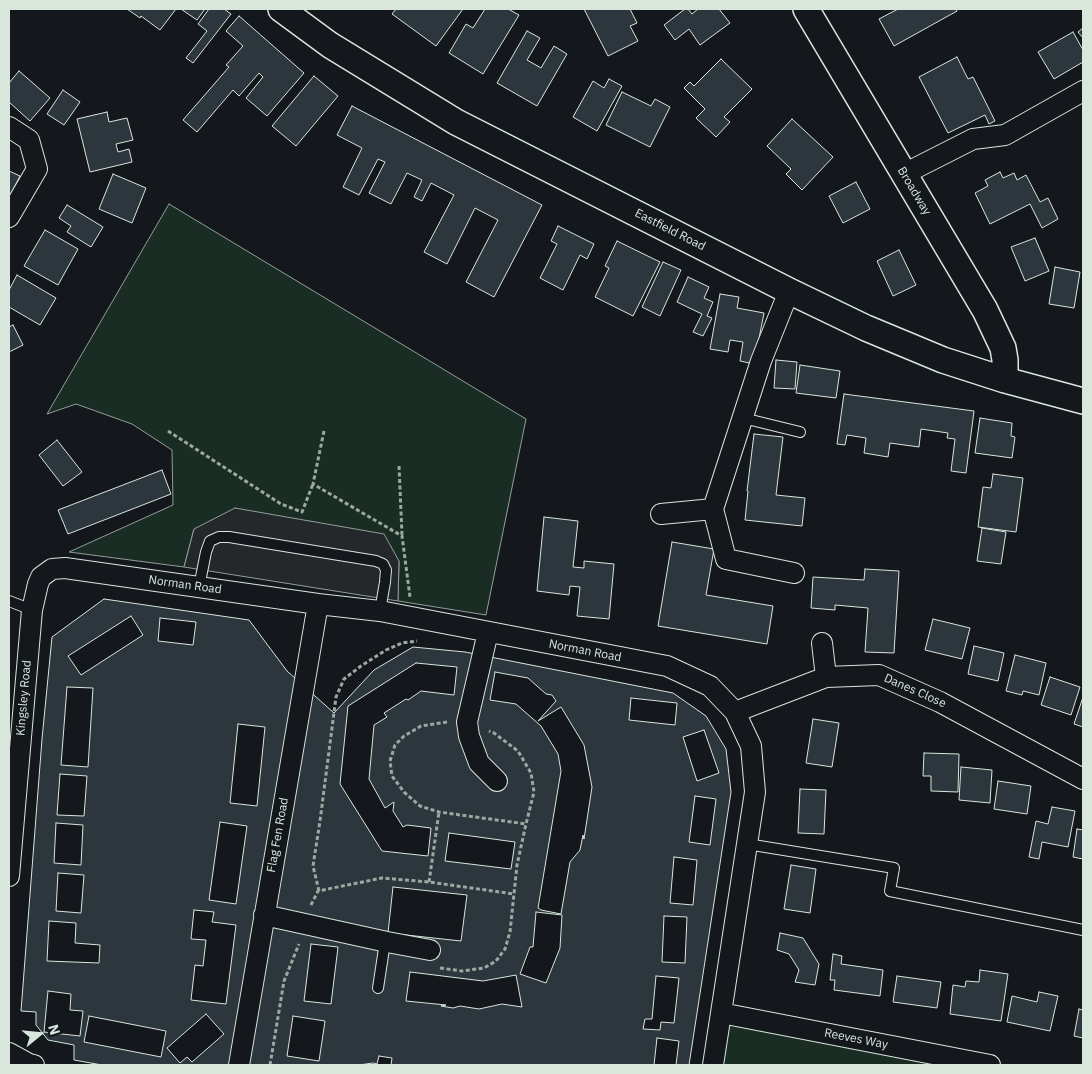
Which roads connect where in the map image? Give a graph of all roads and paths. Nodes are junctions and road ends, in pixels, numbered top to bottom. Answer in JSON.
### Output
{"nodes":[{"id":1,"x":281,"y":9,"type":"edge"},
{"id":2,"x":806,"y":9,"type":"edge"},
{"id":3,"x":1083,"y":91,"type":"edge"},
{"id":4,"x":9,"y":127,"type":"edge"},
{"id":5,"x":904,"y":174,"type":"junction"},
{"id":6,"x":9,"y":217,"type":"edge"},
{"id":7,"x":789,"y":291,"type":"junction"},
{"id":8,"x":1005,"y":380,"type":"junction"},
{"id":9,"x":1083,"y":401,"type":"edge"},
{"id":10,"x":743,"y":418,"type":"junction"},
{"id":11,"x":168,"y":431,"type":"dead end"},
{"id":12,"x":324,"y":431,"type":"dead end"},
{"id":13,"x":800,"y":432,"type":"dead end"},
{"id":14,"x":399,"y":466,"type":"dead end"},
{"id":15,"x":313,"y":484,"type":"junction"},
{"id":16,"x":714,"y":509,"type":"junction"},
{"id":17,"x":661,"y":514,"type":"dead end"},
{"id":18,"x":402,"y":536,"type":"junction"},
{"id":19,"x":65,"y":568,"type":"joint"},
{"id":20,"x":794,"y":573,"type":"dead end"},
{"id":21,"x":199,"y":587,"type":"junction"},
{"id":22,"x":9,"y":601,"type":"edge"},
{"id":23,"x":318,"y":604,"type":"junction"},
{"id":24,"x":32,"y":610,"type":"junction"},
{"id":25,"x":380,"y":611,"type":"junction"},
{"id":26,"x":410,"y":617,"type":"junction"},
{"id":27,"x":488,"y":632,"type":"junction"},
{"id":28,"x":424,"y":639,"type":"dead end"},
{"id":29,"x":821,"y":642,"type":"dead end"},
{"id":30,"x":826,"y":677,"type":"junction"},
{"id":31,"x":735,"y":712,"type":"junction"},
{"id":32,"x":467,"y":722,"type":"junction"},
{"id":33,"x":1083,"y":780,"type":"edge"},
{"id":34,"x":497,"y":781,"type":"dead end"},
{"id":35,"x":439,"y":812,"type":"junction"},
{"id":36,"x":526,"y":824,"type":"junction"},
{"id":37,"x":747,"y":844,"type":"junction"},
{"id":38,"x":9,"y":876,"type":"edge"},
{"id":39,"x":429,"y":882,"type":"junction"},
{"id":40,"x":319,"y":891,"type":"junction"},
{"id":41,"x":514,"y":894,"type":"junction"},
{"id":42,"x":264,"y":915,"type":"junction"},
{"id":43,"x":302,"y":923,"type":"junction"},
{"id":44,"x":1083,"y":930,"type":"edge"},
{"id":45,"x":385,"y":942,"type":"junction"},
{"id":46,"x":430,"y":950,"type":"joint"},
{"id":47,"x":378,"y":988,"type":"dead end"},
{"id":48,"x":721,"y":1012,"type":"junction"},
{"id":49,"x":9,"y":1053,"type":"edge"},
{"id":50,"x":34,"y":1065,"type":"edge"},
{"id":51,"x":239,"y":1065,"type":"edge"},
{"id":52,"x":270,"y":1065,"type":"edge"},
{"id":53,"x":713,"y":1065,"type":"edge"},
{"id":54,"x":990,"y":1065,"type":"edge"}],
"edges":[{"from":1,"to":7,"type":"street","name":"Eastfield Road"},
{"from":2,"to":5,"type":"street","name":"Broadway"},
{"from":3,"to":5,"type":"street"},
{"from":4,"to":6,"type":"street"},
{"from":5,"to":8,"type":"street","name":"Broadway"},
{"from":7,"to":8,"type":"street","name":"Eastfield Road"},
{"from":7,"to":10,"type":"street"},
{"from":8,"to":9,"type":"street","name":"Eastfield Road"},
{"from":10,"to":13,"type":"lane"},
{"from":10,"to":16,"type":"street"},
{"from":11,"to":15,"type":"path"},
{"from":12,"to":15,"type":"path"},
{"from":14,"to":18,"type":"path"},
{"from":15,"to":18,"type":"path"},
{"from":16,"to":17,"type":"street"},
{"from":16,"to":20,"type":"street"},
{"from":18,"to":26,"type":"path"},
{"from":19,"to":21,"type":"street","name":"Norman Road"},
{"from":19,"to":24,"type":"street","name":"Kingsley Road"},
{"from":21,"to":23,"type":"street","name":"Norman Road"},
{"from":21,"to":25,"type":"lane"},
{"from":22,"to":24,"type":"lane"},
{"from":23,"to":25,"type":"street","name":"Norman Road"},
{"from":23,"to":42,"type":"street","name":"Flag Fen Road"},
{"from":24,"to":38,"type":"street","name":"Kingsley Road"},
{"from":25,"to":26,"type":"street","name":"Norman Road"},
{"from":26,"to":27,"type":"street","name":"Norman Road"},
{"from":27,"to":31,"type":"street","name":"Norman Road"},
{"from":27,"to":32,"type":"street"},
{"from":28,"to":40,"type":"path"},
{"from":29,"to":30,"type":"street"},
{"from":30,"to":31,"type":"street","name":"Danes Close"},
{"from":30,"to":33,"type":"street","name":"Danes Close"},
{"from":31,"to":37,"type":"street","name":"Norman Road"},
{"from":32,"to":34,"type":"street"},
{"from":32,"to":35,"type":"path"},
{"from":32,"to":36,"type":"path"},
{"from":35,"to":36,"type":"path"},
{"from":35,"to":39,"type":"path"},
{"from":36,"to":41,"type":"path"},
{"from":37,"to":44,"type":"lane"},
{"from":37,"to":48,"type":"street","name":"Norman Road"},
{"from":39,"to":40,"type":"path"},
{"from":39,"to":41,"type":"path"},
{"from":40,"to":43,"type":"path"},
{"from":41,"to":46,"type":"path"},
{"from":42,"to":43,"type":"street"},
{"from":42,"to":51,"type":"street","name":"Flag Fen Road"},
{"from":43,"to":45,"type":"street"},
{"from":43,"to":52,"type":"path"},
{"from":45,"to":46,"type":"street"},
{"from":45,"to":47,"type":"lane"},
{"from":48,"to":53,"type":"street","name":"Norman Road"},
{"from":48,"to":54,"type":"street","name":"Reeves Way"},
{"from":49,"to":50,"type":"street"}]}
